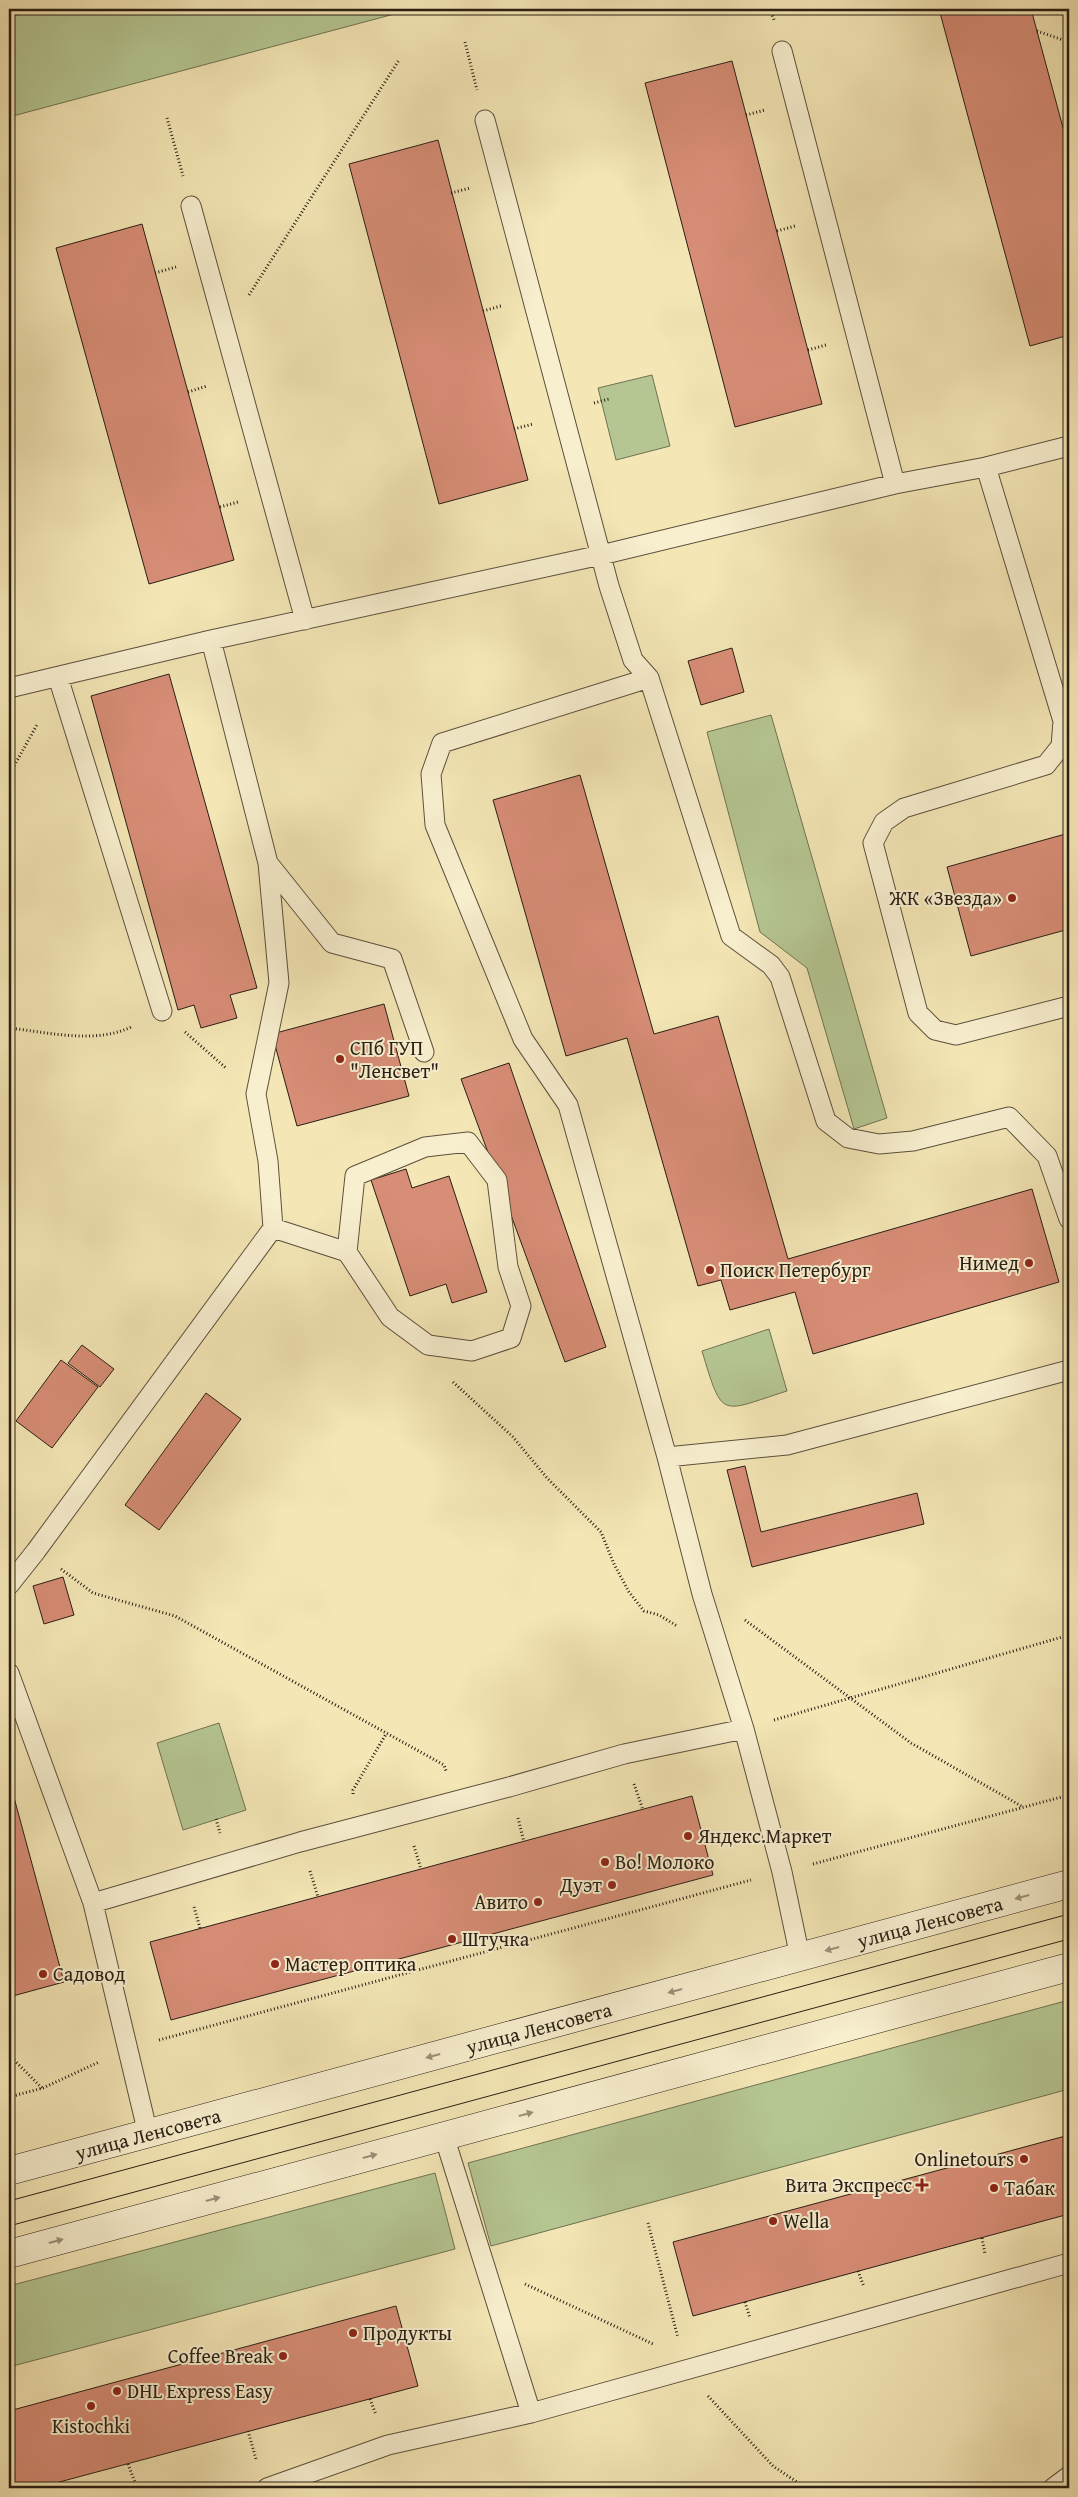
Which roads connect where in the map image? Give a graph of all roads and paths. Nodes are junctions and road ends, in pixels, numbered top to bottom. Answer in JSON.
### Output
{"nodes":[{"id":1,"x":1037,"y":31,"type":"dead end"},
{"id":2,"x":465,"y":42,"type":"dead end"},
{"id":3,"x":1069,"y":42,"type":"edge"},
{"id":4,"x":782,"y":51,"type":"dead end"},
{"id":5,"x":399,"y":60,"type":"dead end"},
{"id":6,"x":167,"y":118,"type":"dead end"},
{"id":7,"x":485,"y":120,"type":"joint"},
{"id":8,"x":191,"y":206,"type":"joint"},
{"id":9,"x":226,"y":331,"type":"junction"},
{"id":10,"x":1069,"y":446,"type":"edge"},
{"id":11,"x":986,"y":467,"type":"junction"},
{"id":12,"x":895,"y":484,"type":"junction"},
{"id":13,"x":600,"y":555,"type":"junction"},
{"id":14,"x":306,"y":620,"type":"junction"},
{"id":15,"x":211,"y":640,"type":"junction"},
{"id":16,"x":649,"y":678,"type":"junction"},
{"id":17,"x":59,"y":680,"type":"junction"},
{"id":18,"x":9,"y":688,"type":"edge"},
{"id":19,"x":9,"y":775,"type":"edge"},
{"id":20,"x":268,"y":863,"type":"junction"},
{"id":21,"x":1069,"y":1006,"type":"edge"},
{"id":22,"x":162,"y":1011,"type":"junction"},
{"id":23,"x":9,"y":1028,"type":"edge"},
{"id":24,"x":424,"y":1052,"type":"dead end"},
{"id":25,"x":256,"y":1094,"type":"junction"},
{"id":26,"x":1069,"y":1219,"type":"edge"},
{"id":27,"x":272,"y":1228,"type":"junction"},
{"id":28,"x":347,"y":1252,"type":"junction"},
{"id":29,"x":428,"y":1345,"type":"junction"},
{"id":30,"x":1069,"y":1370,"type":"edge"},
{"id":31,"x":667,"y":1457,"type":"junction"},
{"id":32,"x":36,"y":1551,"type":"junction"},
{"id":33,"x":9,"y":1585,"type":"edge"},
{"id":34,"x":705,"y":1605,"type":"junction"},
{"id":35,"x":1069,"y":1635,"type":"edge"},
{"id":36,"x":719,"y":1650,"type":"junction"},
{"id":37,"x":9,"y":1673,"type":"edge"},
{"id":38,"x":849,"y":1698,"type":"junction"},
{"id":39,"x":744,"y":1729,"type":"junction"},
{"id":40,"x":386,"y":1734,"type":"junction"},
{"id":41,"x":1069,"y":1795,"type":"edge"},
{"id":42,"x":455,"y":1801,"type":"junction"},
{"id":43,"x":1023,"y":1807,"type":"junction"},
{"id":44,"x":359,"y":1827,"type":"junction"},
{"id":45,"x":782,"y":1872,"type":"junction"},
{"id":46,"x":1069,"y":1884,"type":"edge"},
{"id":47,"x":94,"y":1903,"type":"junction"},
{"id":48,"x":800,"y":1957,"type":"junction"},
{"id":49,"x":1069,"y":1967,"type":"edge"},
{"id":50,"x":127,"y":2049,"type":"junction"},
{"id":51,"x":9,"y":2055,"type":"edge"},
{"id":52,"x":43,"y":2088,"type":"junction"},
{"id":53,"x":9,"y":2096,"type":"edge"},
{"id":54,"x":148,"y":2134,"type":"junction"},
{"id":55,"x":444,"y":2136,"type":"junction"},
{"id":56,"x":9,"y":2171,"type":"edge"},
{"id":57,"x":648,"y":2223,"type":"dead end"},
{"id":58,"x":9,"y":2254,"type":"edge"},
{"id":59,"x":1069,"y":2263,"type":"edge"},
{"id":60,"x":484,"y":2265,"type":"junction"},
{"id":61,"x":689,"y":2365,"type":"junction"},
{"id":62,"x":531,"y":2413,"type":"junction"},
{"id":63,"x":128,"y":2464,"type":"dead end"},
{"id":64,"x":1069,"y":2476,"type":"edge"},
{"id":65,"x":136,"y":2488,"type":"edge"},
{"id":66,"x":267,"y":2488,"type":"edge"},
{"id":67,"x":806,"y":2488,"type":"edge"},
{"id":68,"x":1053,"y":2488,"type":"edge"}],
"edges":[{"from":1,"to":3,"type":"path"},
{"from":2,"to":7,"type":"path"},
{"from":4,"to":12,"type":"lane"},
{"from":5,"to":9,"type":"path"},
{"from":6,"to":8,"type":"path"},
{"from":7,"to":13,"type":"lane"},
{"from":8,"to":9,"type":"lane"},
{"from":9,"to":14,"type":"lane"},
{"from":10,"to":11,"type":"lane"},
{"from":11,"to":12,"type":"lane"},
{"from":11,"to":21,"type":"lane"},
{"from":12,"to":13,"type":"lane"},
{"from":13,"to":14,"type":"lane"},
{"from":13,"to":16,"type":"lane"},
{"from":14,"to":15,"type":"lane"},
{"from":15,"to":17,"type":"lane"},
{"from":15,"to":20,"type":"lane"},
{"from":16,"to":26,"type":"lane"},
{"from":16,"to":31,"type":"lane"},
{"from":17,"to":18,"type":"lane"},
{"from":17,"to":19,"type":"path"},
{"from":17,"to":22,"type":"lane"},
{"from":20,"to":24,"type":"lane"},
{"from":20,"to":25,"type":"lane"},
{"from":22,"to":23,"type":"path"},
{"from":22,"to":25,"type":"path"},
{"from":25,"to":27,"type":"lane"},
{"from":27,"to":28,"type":"lane"},
{"from":27,"to":32,"type":"lane"},
{"from":28,"to":29,"type":"lane"},
{"from":28,"to":29,"type":"lane"},
{"from":29,"to":36,"type":"path"},
{"from":30,"to":31,"type":"lane"},
{"from":31,"to":34,"type":"lane"},
{"from":32,"to":33,"type":"lane"},
{"from":32,"to":40,"type":"path"},
{"from":34,"to":36,"type":"lane"},
{"from":34,"to":38,"type":"path"},
{"from":35,"to":38,"type":"path"},
{"from":36,"to":39,"type":"lane"},
{"from":37,"to":47,"type":"lane"},
{"from":38,"to":39,"type":"path"},
{"from":38,"to":43,"type":"path"},
{"from":39,"to":42,"type":"lane"},
{"from":39,"to":45,"type":"lane"},
{"from":40,"to":42,"type":"path"},
{"from":40,"to":44,"type":"path"},
{"from":41,"to":43,"type":"path"},
{"from":42,"to":44,"type":"lane"},
{"from":43,"to":45,"type":"path"},
{"from":44,"to":47,"type":"lane"},
{"from":45,"to":48,"type":"lane"},
{"from":45,"to":50,"type":"path"},
{"from":46,"to":48,"type":"street","name":"улица Ленсовета","one_way":true},
{"from":47,"to":50,"type":"lane"},
{"from":48,"to":54,"type":"street","name":"улица Ленсовета","one_way":true},
{"from":55,"to":49,"type":"street","one_way":true},
{"from":50,"to":52,"type":"path"},
{"from":50,"to":54,"type":"lane"},
{"from":51,"to":52,"type":"path"},
{"from":52,"to":53,"type":"path"},
{"from":54,"to":56,"type":"street","name":"улица Ленсовета"},
{"from":58,"to":55,"type":"street","one_way":true},
{"from":55,"to":60,"type":"lane"},
{"from":57,"to":61,"type":"path"},
{"from":59,"to":61,"type":"lane"},
{"from":60,"to":61,"type":"path"},
{"from":60,"to":62,"type":"lane"},
{"from":61,"to":62,"type":"lane"},
{"from":61,"to":67,"type":"path"},
{"from":62,"to":66,"type":"lane"},
{"from":63,"to":65,"type":"path"},
{"from":64,"to":68,"type":"lane"}]}
